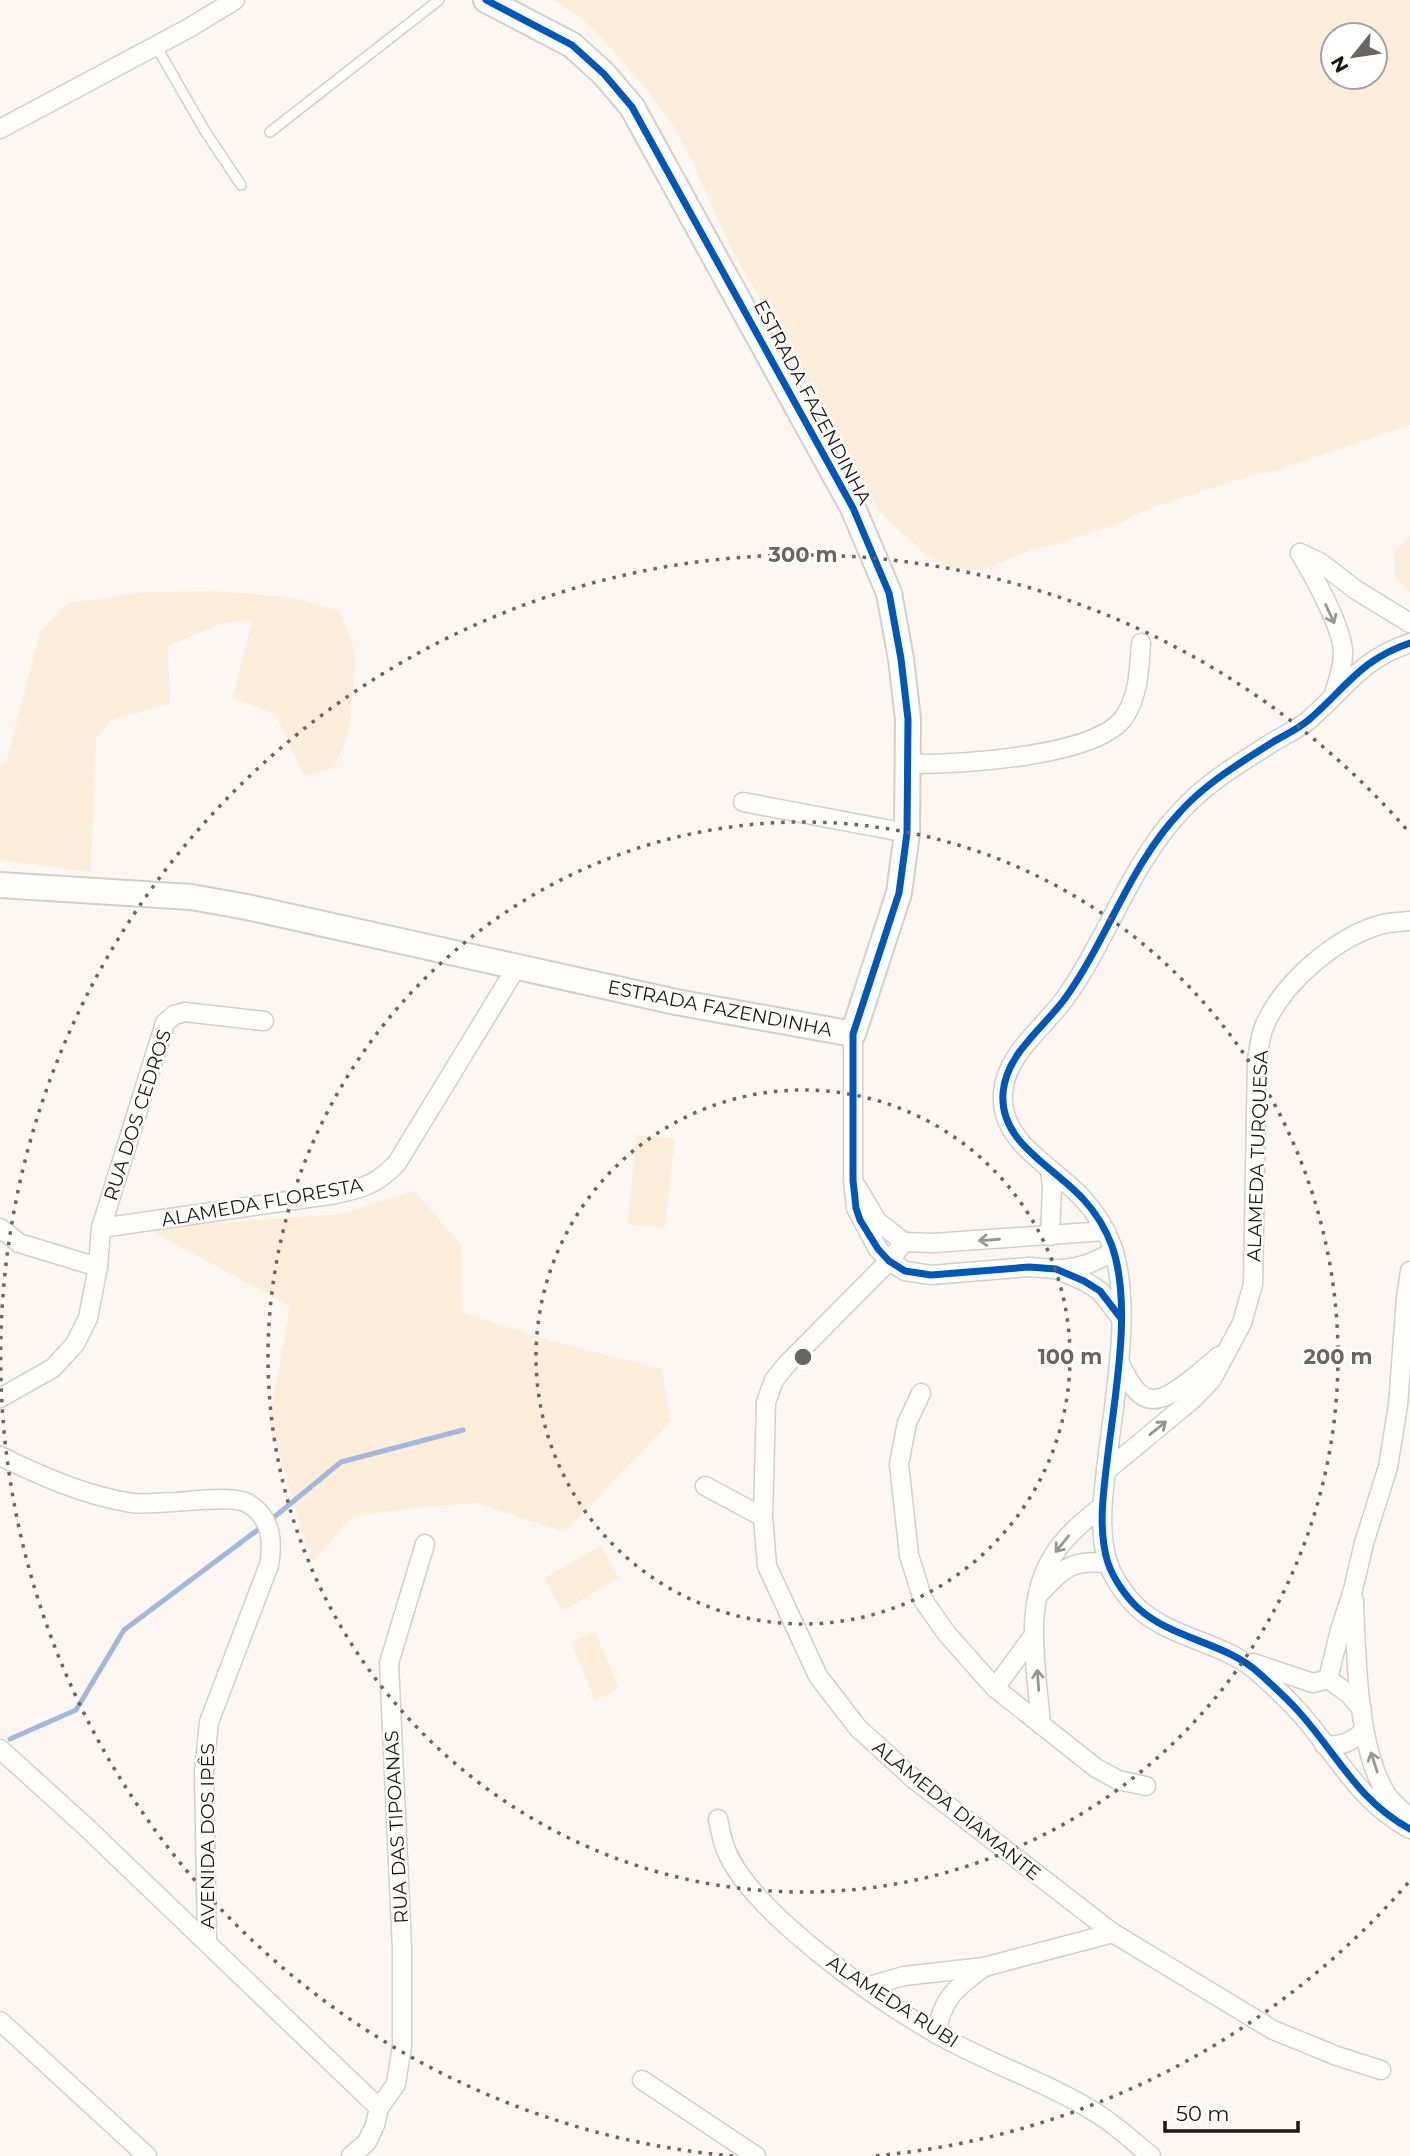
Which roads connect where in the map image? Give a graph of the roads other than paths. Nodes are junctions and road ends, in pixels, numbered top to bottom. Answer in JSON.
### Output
{"nodes":[{"id":1,"x":235,"y":0,"type":"edge"},
{"id":2,"x":439,"y":0,"type":"edge"},
{"id":3,"x":486,"y":0,"type":"edge"},
{"id":4,"x":156,"y":46,"type":"junction"},
{"id":5,"x":0,"y":129,"type":"edge"},
{"id":6,"x":270,"y":132,"type":"dead end"},
{"id":7,"x":241,"y":185,"type":"dead end"},
{"id":8,"x":1410,"y":623,"type":"edge"},
{"id":9,"x":1141,"y":643,"type":"dead end"},
{"id":10,"x":1410,"y":643,"type":"edge"},
{"id":11,"x":1335,"y":694,"type":"junction"},
{"id":12,"x":909,"y":764,"type":"junction"},
{"id":13,"x":743,"y":802,"type":"dead end"},
{"id":14,"x":908,"y":834,"type":"junction"},
{"id":15,"x":0,"y":885,"type":"edge"},
{"id":16,"x":1410,"y":921,"type":"edge"},
{"id":17,"x":516,"y":968,"type":"junction"},
{"id":18,"x":264,"y":1021,"type":"dead end"},
{"id":19,"x":853,"y":1034,"type":"junction"},
{"id":20,"x":1050,"y":1170,"type":"junction"},
{"id":21,"x":853,"y":1180,"type":"junction"},
{"id":22,"x":0,"y":1228,"type":"edge"},
{"id":23,"x":101,"y":1228,"type":"junction"},
{"id":24,"x":1106,"y":1231,"type":"junction"},
{"id":25,"x":1050,"y":1236,"type":"junction"},
{"id":26,"x":1030,"y":1237,"type":"junction"},
{"id":27,"x":904,"y":1242,"type":"junction"},
{"id":28,"x":933,"y":1243,"type":"junction"},
{"id":29,"x":1114,"y":1251,"type":"junction"},
{"id":30,"x":889,"y":1261,"type":"junction"},
{"id":31,"x":98,"y":1267,"type":"junction"},
{"id":32,"x":1029,"y":1268,"type":"junction"},
{"id":33,"x":1056,"y":1269,"type":"junction"},
{"id":34,"x":1410,"y":1271,"type":"edge"},
{"id":35,"x":932,"y":1275,"type":"junction"},
{"id":36,"x":1120,"y":1317,"type":"junction"},
{"id":37,"x":1231,"y":1343,"type":"junction"},
{"id":38,"x":1119,"y":1362,"type":"junction"},
{"id":39,"x":921,"y":1394,"type":"dead end"},
{"id":40,"x":0,"y":1398,"type":"edge"},
{"id":41,"x":0,"y":1456,"type":"edge"},
{"id":42,"x":1105,"y":1471,"type":"junction"},
{"id":43,"x":705,"y":1486,"type":"dead end"},
{"id":44,"x":1102,"y":1506,"type":"junction"},
{"id":45,"x":763,"y":1517,"type":"junction"},
{"id":46,"x":425,"y":1544,"type":"dead end"},
{"id":47,"x":1108,"y":1563,"type":"junction"},
{"id":48,"x":1353,"y":1590,"type":"junction"},
{"id":49,"x":1038,"y":1594,"type":"junction"},
{"id":50,"x":1033,"y":1636,"type":"junction"},
{"id":51,"x":1246,"y":1661,"type":"junction"},
{"id":52,"x":1320,"y":1681,"type":"junction"},
{"id":53,"x":995,"y":1688,"type":"junction"},
{"id":54,"x":1362,"y":1709,"type":"junction"},
{"id":55,"x":1301,"y":1713,"type":"junction"},
{"id":56,"x":1041,"y":1725,"type":"junction"},
{"id":57,"x":1364,"y":1731,"type":"junction"},
{"id":58,"x":1324,"y":1745,"type":"junction"},
{"id":59,"x":0,"y":1749,"type":"edge"},
{"id":60,"x":1146,"y":1786,"type":"dead end"},
{"id":61,"x":1410,"y":1817,"type":"edge"},
{"id":62,"x":718,"y":1819,"type":"dead end"},
{"id":63,"x":1410,"y":1829,"type":"edge"},
{"id":64,"x":1113,"y":1933,"type":"junction"},
{"id":65,"x":207,"y":1942,"type":"junction"},
{"id":66,"x":984,"y":1967,"type":"junction"},
{"id":67,"x":866,"y":1987,"type":"junction"},
{"id":68,"x":0,"y":2021,"type":"edge"},
{"id":69,"x":936,"y":2034,"type":"junction"},
{"id":70,"x":1381,"y":2070,"type":"dead end"},
{"id":71,"x":642,"y":2080,"type":"dead end"},
{"id":72,"x":379,"y":2108,"type":"junction"},
{"id":73,"x":147,"y":2156,"type":"edge"},
{"id":74,"x":351,"y":2156,"type":"edge"},
{"id":75,"x":756,"y":2156,"type":"edge"},
{"id":76,"x":1151,"y":2156,"type":"edge"}],
"edges":[{"from":1,"to":4,"type":"street"},
{"from":2,"to":6,"type":"lane"},
{"from":3,"to":12,"type":"street","name":"ESTRADA FAZENDINHA"},
{"from":4,"to":5,"type":"street"},
{"from":4,"to":7,"type":"lane"},
{"from":8,"to":11,"type":"street","one_way":true},
{"from":9,"to":12,"type":"street"},
{"from":10,"to":11,"type":"street"},
{"from":11,"to":20,"type":"street"},
{"from":12,"to":14,"type":"street","name":"ESTRADA FAZENDINHA"},
{"from":13,"to":14,"type":"street"},
{"from":14,"to":19,"type":"street","name":"ESTRADA FAZENDINHA"},
{"from":15,"to":17,"type":"street","name":"ESTRADA FAZENDINHA"},
{"from":16,"to":37,"type":"street","name":"ALAMEDA TURQUESA"},
{"from":17,"to":19,"type":"street","name":"ESTRADA FAZENDINHA"},
{"from":17,"to":23,"type":"street","name":"ALAMEDA FLORESTA"},
{"from":18,"to":23,"type":"street","name":"RUA DOS CEDROS"},
{"from":19,"to":21,"type":"street"},
{"from":20,"to":24,"type":"street"},
{"from":20,"to":25,"type":"street"},
{"from":21,"to":27,"type":"street"},
{"from":21,"to":30,"type":"street"},
{"from":22,"to":31,"type":"street"},
{"from":23,"to":31,"type":"street","name":"RUA DOS CEDROS"},
{"from":24,"to":25,"type":"street"},
{"from":24,"to":29,"type":"street"},
{"from":25,"to":26,"type":"street"},
{"from":26,"to":28,"type":"street","one_way":true},
{"from":26,"to":32,"type":"street"},
{"from":27,"to":28,"type":"street"},
{"from":27,"to":30,"type":"street","name":"ALAMEDA DIAMANTE"},
{"from":28,"to":35,"type":"street"},
{"from":29,"to":33,"type":"street"},
{"from":29,"to":36,"type":"street"},
{"from":30,"to":35,"type":"street"},
{"from":30,"to":45,"type":"street","name":"ALAMEDA DIAMANTE"},
{"from":31,"to":40,"type":"street","name":"RUA DOS CEDROS"},
{"from":32,"to":33,"type":"street"},
{"from":32,"to":35,"type":"street"},
{"from":33,"to":36,"type":"street"},
{"from":34,"to":48,"type":"street"},
{"from":36,"to":38,"type":"street"},
{"from":37,"to":38,"type":"street","name":"ALAMEDA TURQUESA"},
{"from":42,"to":37,"type":"street","name":"ALAMEDA TURQUESA","one_way":true},
{"from":38,"to":42,"type":"street"},
{"from":39,"to":53,"type":"street"},
{"from":41,"to":65,"type":"street","name":"AVENIDA DOS IPÊS"},
{"from":42,"to":44,"type":"street"},
{"from":43,"to":45,"type":"street"},
{"from":44,"to":47,"type":"street"},
{"from":44,"to":49,"type":"street","one_way":true},
{"from":45,"to":64,"type":"street","name":"ALAMEDA DIAMANTE"},
{"from":46,"to":72,"type":"street","name":"RUA DAS TIPOANAS"},
{"from":47,"to":49,"type":"street"},
{"from":47,"to":51,"type":"street"},
{"from":48,"to":52,"type":"street"},
{"from":48,"to":54,"type":"street"},
{"from":49,"to":50,"type":"street"},
{"from":50,"to":53,"type":"street"},
{"from":56,"to":50,"type":"street","one_way":true},
{"from":51,"to":52,"type":"street"},
{"from":51,"to":55,"type":"street"},
{"from":52,"to":54,"type":"street"},
{"from":52,"to":55,"type":"street"},
{"from":53,"to":56,"type":"street"},
{"from":54,"to":57,"type":"street"},
{"from":55,"to":58,"type":"street"},
{"from":56,"to":60,"type":"street"},
{"from":57,"to":58,"type":"street"},
{"from":61,"to":57,"type":"street","one_way":true},
{"from":58,"to":63,"type":"street"},
{"from":59,"to":65,"type":"street"},
{"from":62,"to":67,"type":"street","name":"ALAMEDA RUBI"},
{"from":64,"to":66,"type":"street"},
{"from":64,"to":70,"type":"street","name":"ALAMEDA DIAMANTE"},
{"from":65,"to":72,"type":"street"},
{"from":66,"to":67,"type":"street"},
{"from":66,"to":69,"type":"street"},
{"from":67,"to":69,"type":"street","name":"ALAMEDA RUBI"},
{"from":68,"to":73,"type":"street"},
{"from":69,"to":76,"type":"street","name":"ALAMEDA RUBI"},
{"from":71,"to":75,"type":"street"},
{"from":72,"to":74,"type":"street","name":"RUA DAS TIPOANAS"}]}
